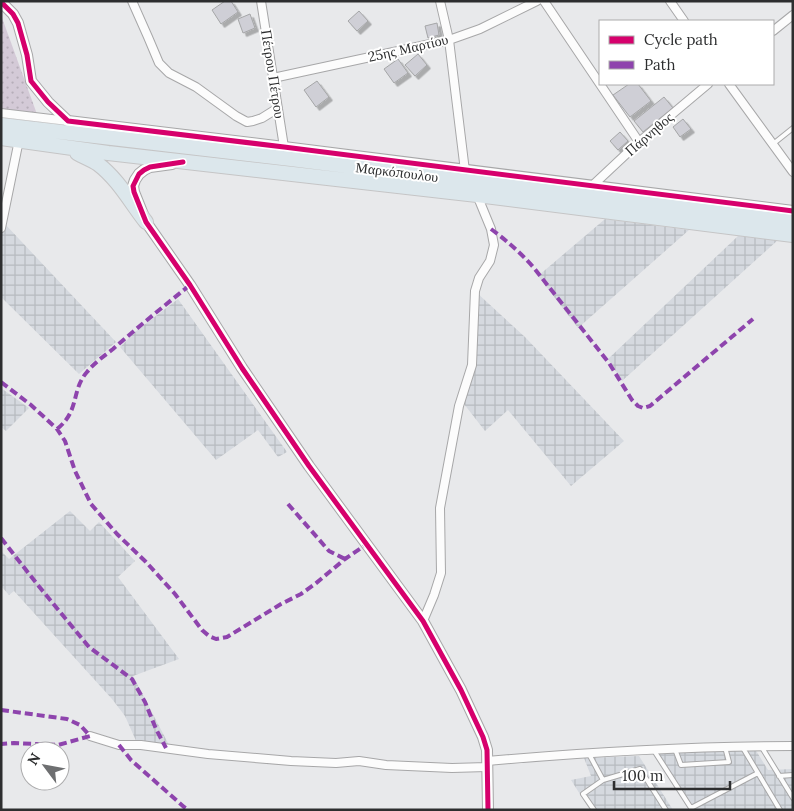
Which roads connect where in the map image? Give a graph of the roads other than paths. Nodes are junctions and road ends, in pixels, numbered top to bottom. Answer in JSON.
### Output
{"nodes":[{"id":1,"x":132,"y":1,"type":"edge"},
{"id":2,"x":262,"y":1,"type":"edge"},
{"id":3,"x":440,"y":1,"type":"edge"},
{"id":4,"x":538,"y":1,"type":"edge"},
{"id":5,"x":544,"y":1,"type":"edge"},
{"id":6,"x":670,"y":1,"type":"edge"},
{"id":7,"x":6,"y":4,"type":"edge"},
{"id":8,"x":793,"y":15,"type":"edge"},
{"id":9,"x":683,"y":20,"type":"edge"},
{"id":10,"x":774,"y":30,"type":"edge"},
{"id":11,"x":449,"y":40,"type":"junction"},
{"id":12,"x":274,"y":78,"type":"junction"},
{"id":13,"x":599,"y":83,"type":"edge"},
{"id":14,"x":601,"y":85,"type":"edge"},
{"id":15,"x":707,"y":85,"type":"edge"},
{"id":16,"x":730,"y":85,"type":"edge"},
{"id":17,"x":278,"y":108,"type":"junction"},
{"id":18,"x":1,"y":113,"type":"edge"},
{"id":19,"x":68,"y":121,"type":"junction"},
{"id":20,"x":1,"y":124,"type":"edge"},
{"id":21,"x":793,"y":128,"type":"edge"},
{"id":22,"x":1,"y":138,"type":"edge"},
{"id":23,"x":19,"y":140,"type":"junction"},
{"id":24,"x":639,"y":142,"type":"junction"},
{"id":25,"x":773,"y":144,"type":"junction"},
{"id":26,"x":62,"y":147,"type":"junction"},
{"id":27,"x":284,"y":147,"type":"junction"},
{"id":28,"x":183,"y":162,"type":"junction"},
{"id":29,"x":465,"y":170,"type":"junction"},
{"id":30,"x":793,"y":172,"type":"edge"},
{"id":31,"x":592,"y":186,"type":"junction"},
{"id":32,"x":477,"y":195,"type":"junction"},
{"id":33,"x":793,"y":212,"type":"edge"},
{"id":34,"x":146,"y":222,"type":"junction"},
{"id":35,"x":793,"y":222,"type":"edge"},
{"id":36,"x":1,"y":228,"type":"edge"},
{"id":37,"x":793,"y":235,"type":"edge"},
{"id":38,"x":422,"y":621,"type":"junction"},
{"id":39,"x":90,"y":736,"type":"dead end"},
{"id":40,"x":742,"y":746,"type":"junction"},
{"id":41,"x":761,"y":746,"type":"junction"},
{"id":42,"x":793,"y":746,"type":"edge"},
{"id":43,"x":725,"y":747,"type":"junction"},
{"id":44,"x":675,"y":748,"type":"junction"},
{"id":45,"x":653,"y":749,"type":"junction"},
{"id":46,"x":590,"y":754,"type":"junction"},
{"id":47,"x":487,"y":764,"type":"junction"},
{"id":48,"x":758,"y":773,"type":"junction"},
{"id":49,"x":793,"y":775,"type":"edge"},
{"id":50,"x":779,"y":776,"type":"junction"},
{"id":51,"x":602,"y":780,"type":"junction"},
{"id":52,"x":793,"y":798,"type":"edge"},
{"id":53,"x":692,"y":809,"type":"edge"},
{"id":54,"x":488,"y":810,"type":"edge"},
{"id":55,"x":594,"y":810,"type":"edge"},
{"id":56,"x":666,"y":810,"type":"edge"},
{"id":57,"x":780,"y":810,"type":"edge"}],
"edges":[{"from":1,"to":17,"type":"street"},
{"from":2,"to":12,"type":"street","name":"Πέτρου Πέτρου"},
{"from":3,"to":11,"type":"street"},
{"from":4,"to":11,"type":"street","name":"25ης Μαρτίου"},
{"from":5,"to":13,"type":"street"},
{"from":6,"to":9,"type":"street"},
{"from":7,"to":19,"type":"street"},
{"from":8,"to":10,"type":"street"},
{"from":11,"to":12,"type":"street","name":"25ης Μαρτίου"},
{"from":11,"to":29,"type":"street"},
{"from":12,"to":17,"type":"street","name":"Πέτρου Πέτρου"},
{"from":14,"to":24,"type":"street"},
{"from":15,"to":24,"type":"street","name":"Πάρνηθος"},
{"from":16,"to":25,"type":"street"},
{"from":17,"to":27,"type":"street","name":"Πέτρου Πέτρου"},
{"from":18,"to":19,"type":"street"},
{"from":19,"to":27,"type":"street"},
{"from":20,"to":35,"type":"highway","name":"Μαρκόπουλου"},
{"from":21,"to":25,"type":"lane"},
{"from":22,"to":23,"type":"highway","name":"Μαρκόπουλου"},
{"from":23,"to":26,"type":"highway","name":"Μαρκόπουλου"},
{"from":23,"to":36,"type":"street"},
{"from":24,"to":31,"type":"street","name":"Πάρνηθος"},
{"from":25,"to":30,"type":"street"},
{"from":26,"to":28,"type":"highway","name":"Μαρκόπουλου"},
{"from":26,"to":34,"type":"highway"},
{"from":27,"to":29,"type":"street"},
{"from":28,"to":32,"type":"highway","name":"Μαρκόπουλου"},
{"from":28,"to":34,"type":"street"},
{"from":29,"to":31,"type":"street"},
{"from":31,"to":33,"type":"street"},
{"from":32,"to":37,"type":"highway","name":"Μαρκόπουλου"},
{"from":32,"to":38,"type":"street"},
{"from":34,"to":38,"type":"street"},
{"from":38,"to":47,"type":"street"},
{"from":39,"to":47,"type":"street"},
{"from":40,"to":41,"type":"street"},
{"from":40,"to":43,"type":"street"},
{"from":40,"to":48,"type":"lane"},
{"from":41,"to":42,"type":"street"},
{"from":41,"to":50,"type":"lane"},
{"from":43,"to":44,"type":"street"},
{"from":43,"to":44,"type":"lane"},
{"from":44,"to":45,"type":"street"},
{"from":45,"to":46,"type":"street"},
{"from":45,"to":53,"type":"lane"},
{"from":46,"to":47,"type":"street"},
{"from":46,"to":51,"type":"lane"},
{"from":47,"to":54,"type":"street"},
{"from":48,"to":53,"type":"lane"},
{"from":48,"to":57,"type":"lane"},
{"from":49,"to":50,"type":"lane"},
{"from":50,"to":52,"type":"lane"},
{"from":51,"to":55,"type":"lane"},
{"from":51,"to":56,"type":"lane"}]}
